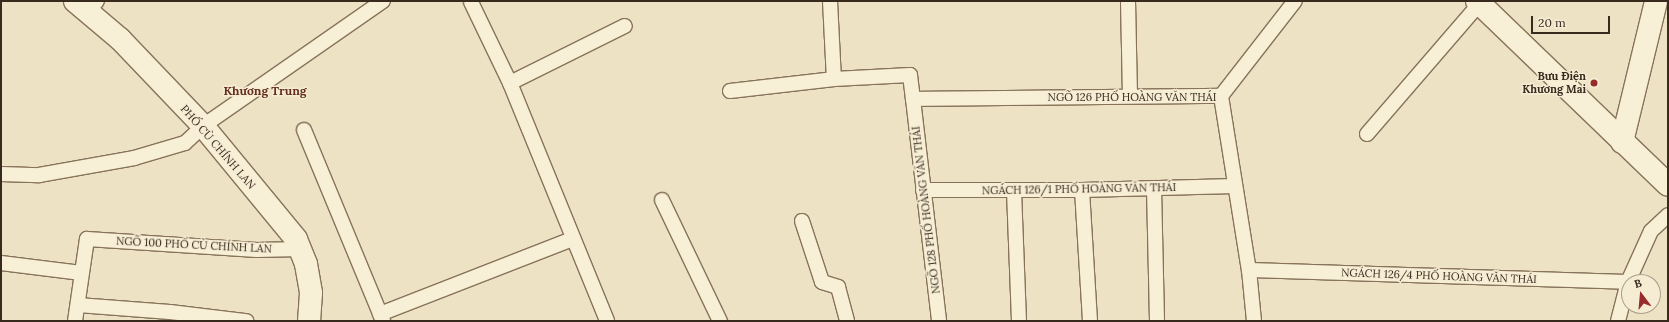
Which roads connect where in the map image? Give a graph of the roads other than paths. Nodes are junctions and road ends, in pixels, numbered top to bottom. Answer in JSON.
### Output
{"nodes":[{"id":1,"x":383,"y":1,"type":"edge"},
{"id":2,"x":830,"y":1,"type":"edge"},
{"id":3,"x":1128,"y":1,"type":"edge"},
{"id":4,"x":1295,"y":1,"type":"edge"},
{"id":5,"x":1656,"y":1,"type":"edge"},
{"id":6,"x":471,"y":2,"type":"edge"},
{"id":7,"x":1478,"y":2,"type":"edge"},
{"id":8,"x":80,"y":4,"type":"edge"},
{"id":9,"x":625,"y":26,"type":"dead end"},
{"id":10,"x":834,"y":79,"type":"junction"},
{"id":11,"x":510,"y":83,"type":"junction"},
{"id":12,"x":730,"y":91,"type":"dead end"},
{"id":13,"x":1130,"y":95,"type":"junction"},
{"id":14,"x":1220,"y":96,"type":"junction"},
{"id":15,"x":913,"y":99,"type":"junction"},
{"id":16,"x":203,"y":126,"type":"junction"},
{"id":17,"x":304,"y":130,"type":"dead end"},
{"id":18,"x":1368,"y":134,"type":"dead end"},
{"id":19,"x":1622,"y":142,"type":"junction"},
{"id":20,"x":1,"y":174,"type":"edge"},
{"id":21,"x":1668,"y":185,"type":"edge"},
{"id":22,"x":1235,"y":186,"type":"junction"},
{"id":23,"x":1154,"y":188,"type":"junction"},
{"id":24,"x":923,"y":190,"type":"junction"},
{"id":25,"x":1082,"y":190,"type":"junction"},
{"id":26,"x":1014,"y":191,"type":"junction"},
{"id":27,"x":662,"y":200,"type":"dead end"},
{"id":28,"x":1668,"y":215,"type":"edge"},
{"id":29,"x":802,"y":221,"type":"dead end"},
{"id":30,"x":572,"y":239,"type":"junction"},
{"id":31,"x":300,"y":249,"type":"junction"},
{"id":32,"x":1,"y":263,"type":"edge"},
{"id":33,"x":1249,"y":270,"type":"junction"},
{"id":34,"x":81,"y":273,"type":"junction"},
{"id":35,"x":1632,"y":274,"type":"edge"},
{"id":36,"x":1621,"y":282,"type":"edge"},
{"id":37,"x":78,"y":305,"type":"junction"},
{"id":38,"x":1621,"y":309,"type":"edge"},
{"id":39,"x":381,"y":318,"type":"edge"},
{"id":40,"x":75,"y":321,"type":"edge"},
{"id":41,"x":246,"y":321,"type":"edge"},
{"id":42,"x":309,"y":321,"type":"edge"},
{"id":43,"x":607,"y":321,"type":"edge"},
{"id":44,"x":720,"y":321,"type":"edge"},
{"id":45,"x":847,"y":321,"type":"edge"},
{"id":46,"x":939,"y":321,"type":"edge"},
{"id":47,"x":1019,"y":321,"type":"edge"},
{"id":48,"x":1090,"y":321,"type":"edge"},
{"id":49,"x":1157,"y":321,"type":"edge"},
{"id":50,"x":1254,"y":321,"type":"edge"},
{"id":51,"x":1618,"y":321,"type":"edge"}],
"edges":[{"from":1,"to":16,"type":"lane"},
{"from":2,"to":10,"type":"lane"},
{"from":3,"to":13,"type":"lane"},
{"from":4,"to":14,"type":"lane"},
{"from":5,"to":19,"type":"street"},
{"from":6,"to":11,"type":"lane"},
{"from":7,"to":18,"type":"lane"},
{"from":7,"to":19,"type":"street"},
{"from":8,"to":16,"type":"street","name":"PHỐ CÙ CHÍNH LAN"},
{"from":9,"to":11,"type":"lane"},
{"from":10,"to":12,"type":"lane"},
{"from":10,"to":15,"type":"lane"},
{"from":11,"to":30,"type":"lane"},
{"from":13,"to":14,"type":"lane","name":"NGÕ 126 PHỐ HOÀNG VĂN THÁI"},
{"from":13,"to":15,"type":"lane","name":"NGÕ 126 PHỐ HOÀNG VĂN THÁI"},
{"from":14,"to":22,"type":"lane","name":"NGÕ 126 PHỐ HOÀNG VĂN THÁI"},
{"from":15,"to":24,"type":"lane","name":"NGÕ 128 PHỐ HOÀNG VĂN THÁI"},
{"from":16,"to":20,"type":"lane"},
{"from":16,"to":31,"type":"street","name":"PHỐ CÙ CHÍNH LAN"},
{"from":17,"to":39,"type":"lane"},
{"from":19,"to":21,"type":"street"},
{"from":22,"to":23,"type":"lane","name":"NGÁCH 126/1 PHỐ HOÀNG VĂN THÁI"},
{"from":22,"to":33,"type":"lane","name":"NGÕ 126 PHỐ HOÀNG VĂN THÁI"},
{"from":23,"to":25,"type":"lane","name":"NGÁCH 126/1 PHỐ HOÀNG VĂN THÁI"},
{"from":23,"to":49,"type":"lane"},
{"from":24,"to":26,"type":"lane","name":"NGÁCH 126/1 PHỐ HOÀNG VĂN THÁI"},
{"from":24,"to":46,"type":"lane","name":"NGÕ 128 PHỐ HOÀNG VĂN THÁI"},
{"from":25,"to":26,"type":"lane","name":"NGÁCH 126/1 PHỐ HOÀNG VĂN THÁI"},
{"from":25,"to":48,"type":"lane"},
{"from":26,"to":47,"type":"lane"},
{"from":27,"to":44,"type":"lane"},
{"from":28,"to":35,"type":"lane"},
{"from":29,"to":45,"type":"lane"},
{"from":30,"to":39,"type":"lane"},
{"from":30,"to":43,"type":"lane"},
{"from":31,"to":34,"type":"lane","name":"NGÕ 100 PHỐ CÙ CHÍNH LAN"},
{"from":31,"to":42,"type":"street","name":"PHỐ CÙ CHÍNH LAN"},
{"from":32,"to":34,"type":"lane"},
{"from":33,"to":36,"type":"lane","name":"NGÁCH 126/4 PHỐ HOÀNG VĂN THÁI"},
{"from":33,"to":50,"type":"lane","name":"NGÕ 126 PHỐ HOÀNG VĂN THÁI"},
{"from":34,"to":37,"type":"lane"},
{"from":37,"to":40,"type":"lane"},
{"from":37,"to":41,"type":"lane"},
{"from":38,"to":51,"type":"lane"}]}
